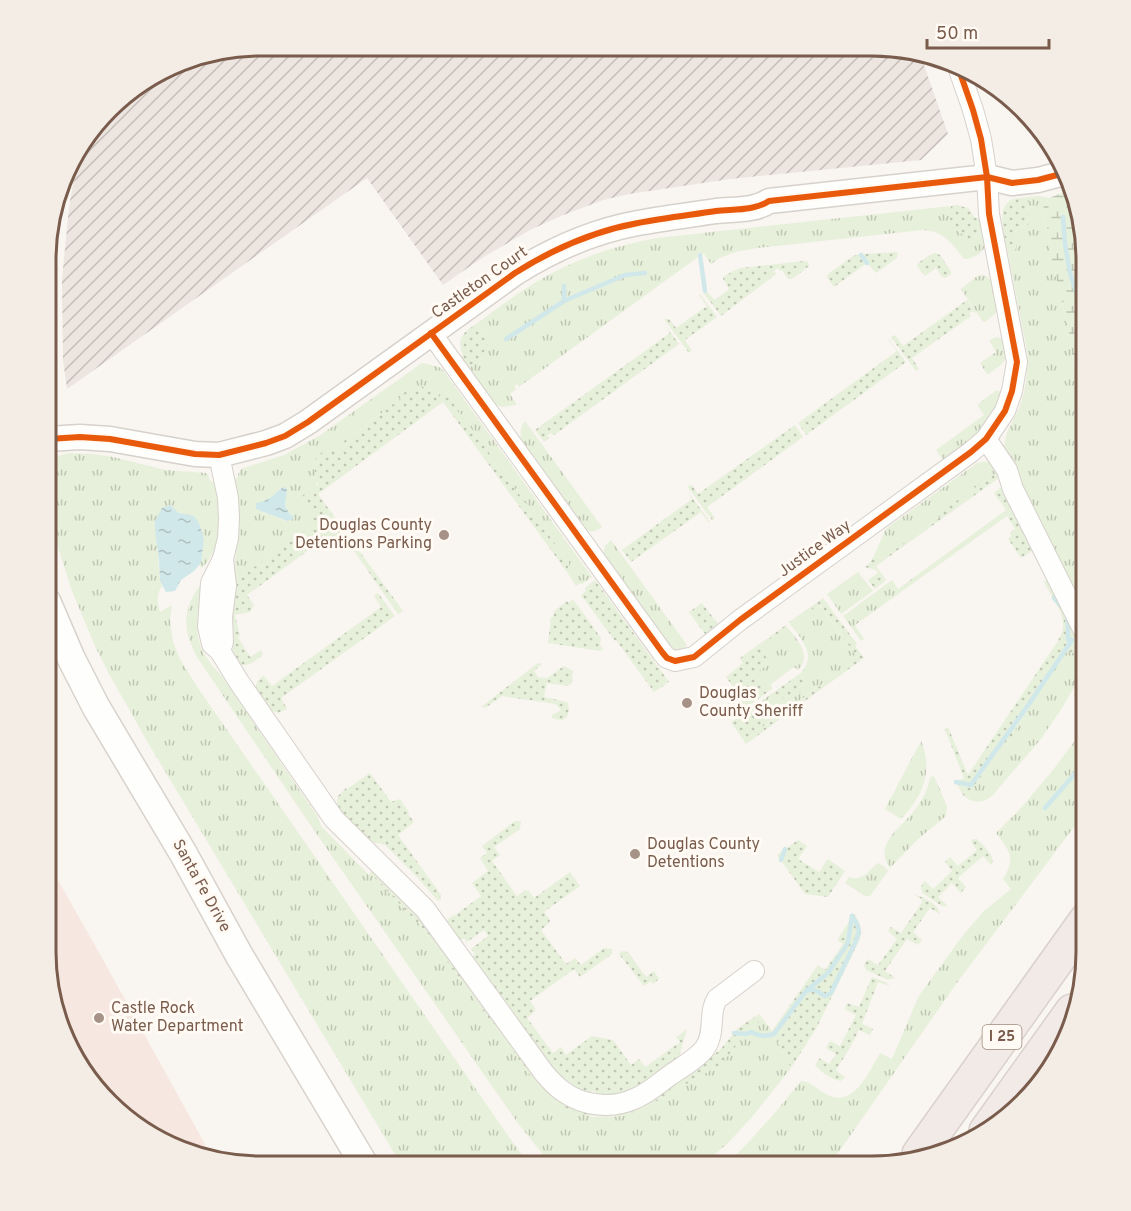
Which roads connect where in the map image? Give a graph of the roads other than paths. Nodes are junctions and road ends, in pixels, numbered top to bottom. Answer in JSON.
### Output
{"nodes":[{"id":1,"x":961,"y":77,"type":"edge"},
{"id":2,"x":1057,"y":175,"type":"edge"},
{"id":3,"x":987,"y":177,"type":"junction"},
{"id":4,"x":431,"y":333,"type":"junction"},
{"id":5,"x":56,"y":438,"type":"edge"},
{"id":6,"x":986,"y":439,"type":"junction"},
{"id":7,"x":219,"y":455,"type":"junction"},
{"id":8,"x":1075,"y":613,"type":"edge"},
{"id":9,"x":56,"y":623,"type":"edge"},
{"id":10,"x":1075,"y":935,"type":"edge"},
{"id":11,"x":754,"y":971,"type":"dead end"},
{"id":12,"x":1062,"y":1026,"type":"edge"},
{"id":13,"x":1003,"y":1107,"type":"edge"},
{"id":14,"x":923,"y":1149,"type":"edge"},
{"id":15,"x":358,"y":1155,"type":"edge"}],
"edges":[{"from":1,"to":3,"type":"street","name":"Justice Way"},
{"from":2,"to":3,"type":"street","name":"Castleton Court"},
{"from":3,"to":4,"type":"street","name":"Castleton Court"},
{"from":3,"to":6,"type":"street","name":"Justice Way"},
{"from":4,"to":6,"type":"street","name":"Justice Way"},
{"from":4,"to":7,"type":"street","name":"Castleton Court"},
{"from":5,"to":7,"type":"street","name":"Castleton Court"},
{"from":6,"to":8,"type":"street"},
{"from":7,"to":11,"type":"street"},
{"from":9,"to":15,"type":"main road","name":"Santa Fe Drive"},
{"from":10,"to":14,"type":"highway","number":"I 25"},
{"from":12,"to":13,"type":"highway","number":"I 25"}]}
